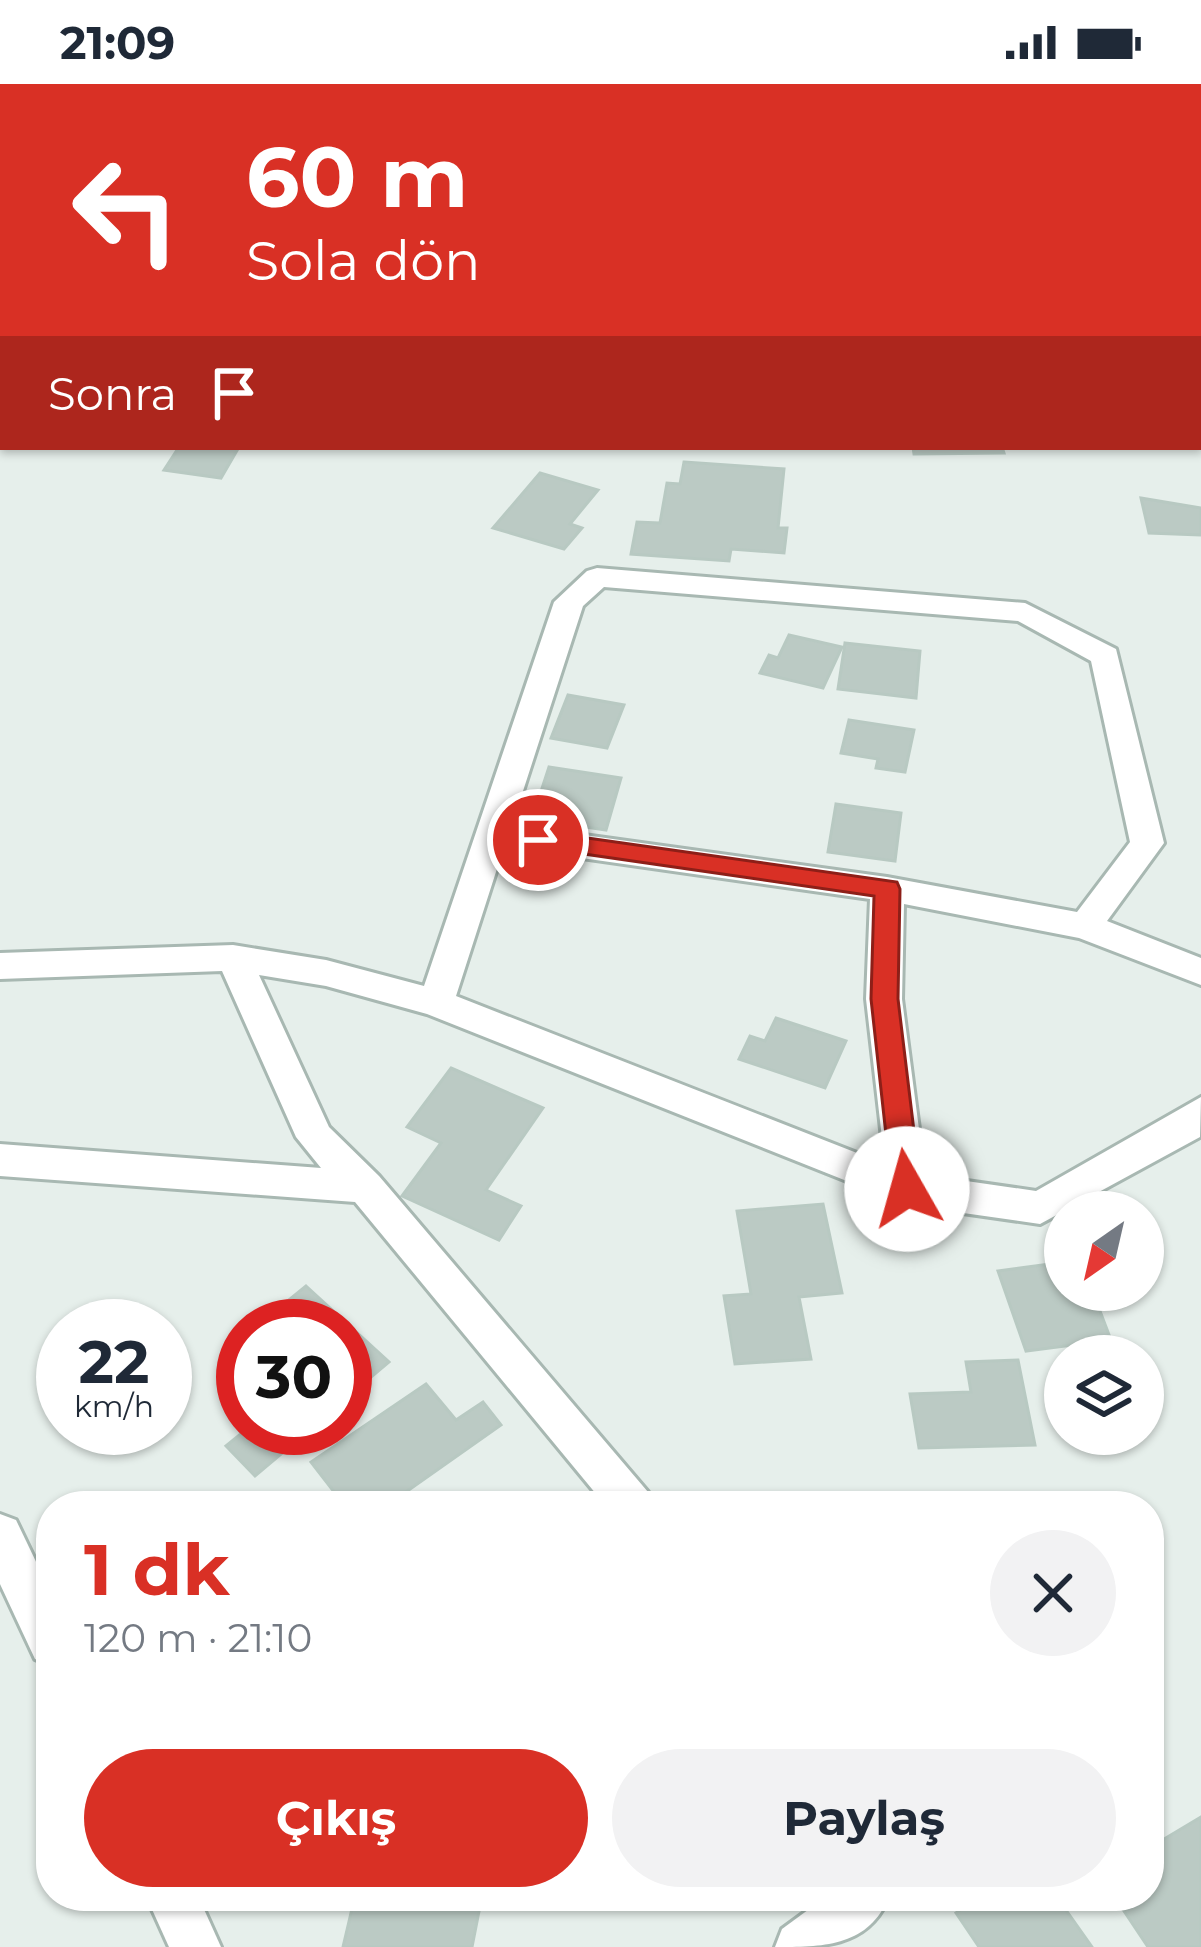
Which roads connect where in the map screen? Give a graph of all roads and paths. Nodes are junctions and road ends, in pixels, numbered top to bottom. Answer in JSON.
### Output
{"nodes":[{"id":1,"x":494,"y":834,"type":"junction"},
{"id":2,"x":887,"y":889,"type":"junction"},
{"id":3,"x":1085,"y":926,"type":"junction"},
{"id":4,"x":233,"y":958,"type":"junction"},
{"id":5,"x":0,"y":966,"type":"edge"},
{"id":6,"x":1201,"y":972,"type":"edge"},
{"id":7,"x":436,"y":1003,"type":"junction"},
{"id":8,"x":1201,"y":1112,"type":"edge"},
{"id":9,"x":0,"y":1160,"type":"edge"},
{"id":10,"x":365,"y":1187,"type":"junction"},
{"id":11,"x":907,"y":1189,"type":"junction"},
{"id":12,"x":620,"y":1491,"type":"edge"},
{"id":13,"x":0,"y":1535,"type":"edge"},
{"id":14,"x":36,"y":1611,"type":"edge"},
{"id":15,"x":178,"y":1911,"type":"edge"},
{"id":16,"x":849,"y":1911,"type":"edge"},
{"id":17,"x":196,"y":1947,"type":"edge"},
{"id":18,"x":800,"y":1947,"type":"edge"}],
"edges":[{"from":1,"to":2,"type":"street"},
{"from":1,"to":3,"type":"street"},
{"from":1,"to":7,"type":"street"},
{"from":2,"to":3,"type":"street"},
{"from":2,"to":11,"type":"street"},
{"from":3,"to":6,"type":"street"},
{"from":4,"to":5,"type":"street"},
{"from":4,"to":7,"type":"street"},
{"from":4,"to":10,"type":"street"},
{"from":7,"to":11,"type":"street"},
{"from":8,"to":11,"type":"street"},
{"from":9,"to":10,"type":"street"},
{"from":10,"to":12,"type":"street"},
{"from":13,"to":14,"type":"street"},
{"from":15,"to":17,"type":"street"},
{"from":16,"to":18,"type":"street"}]}
